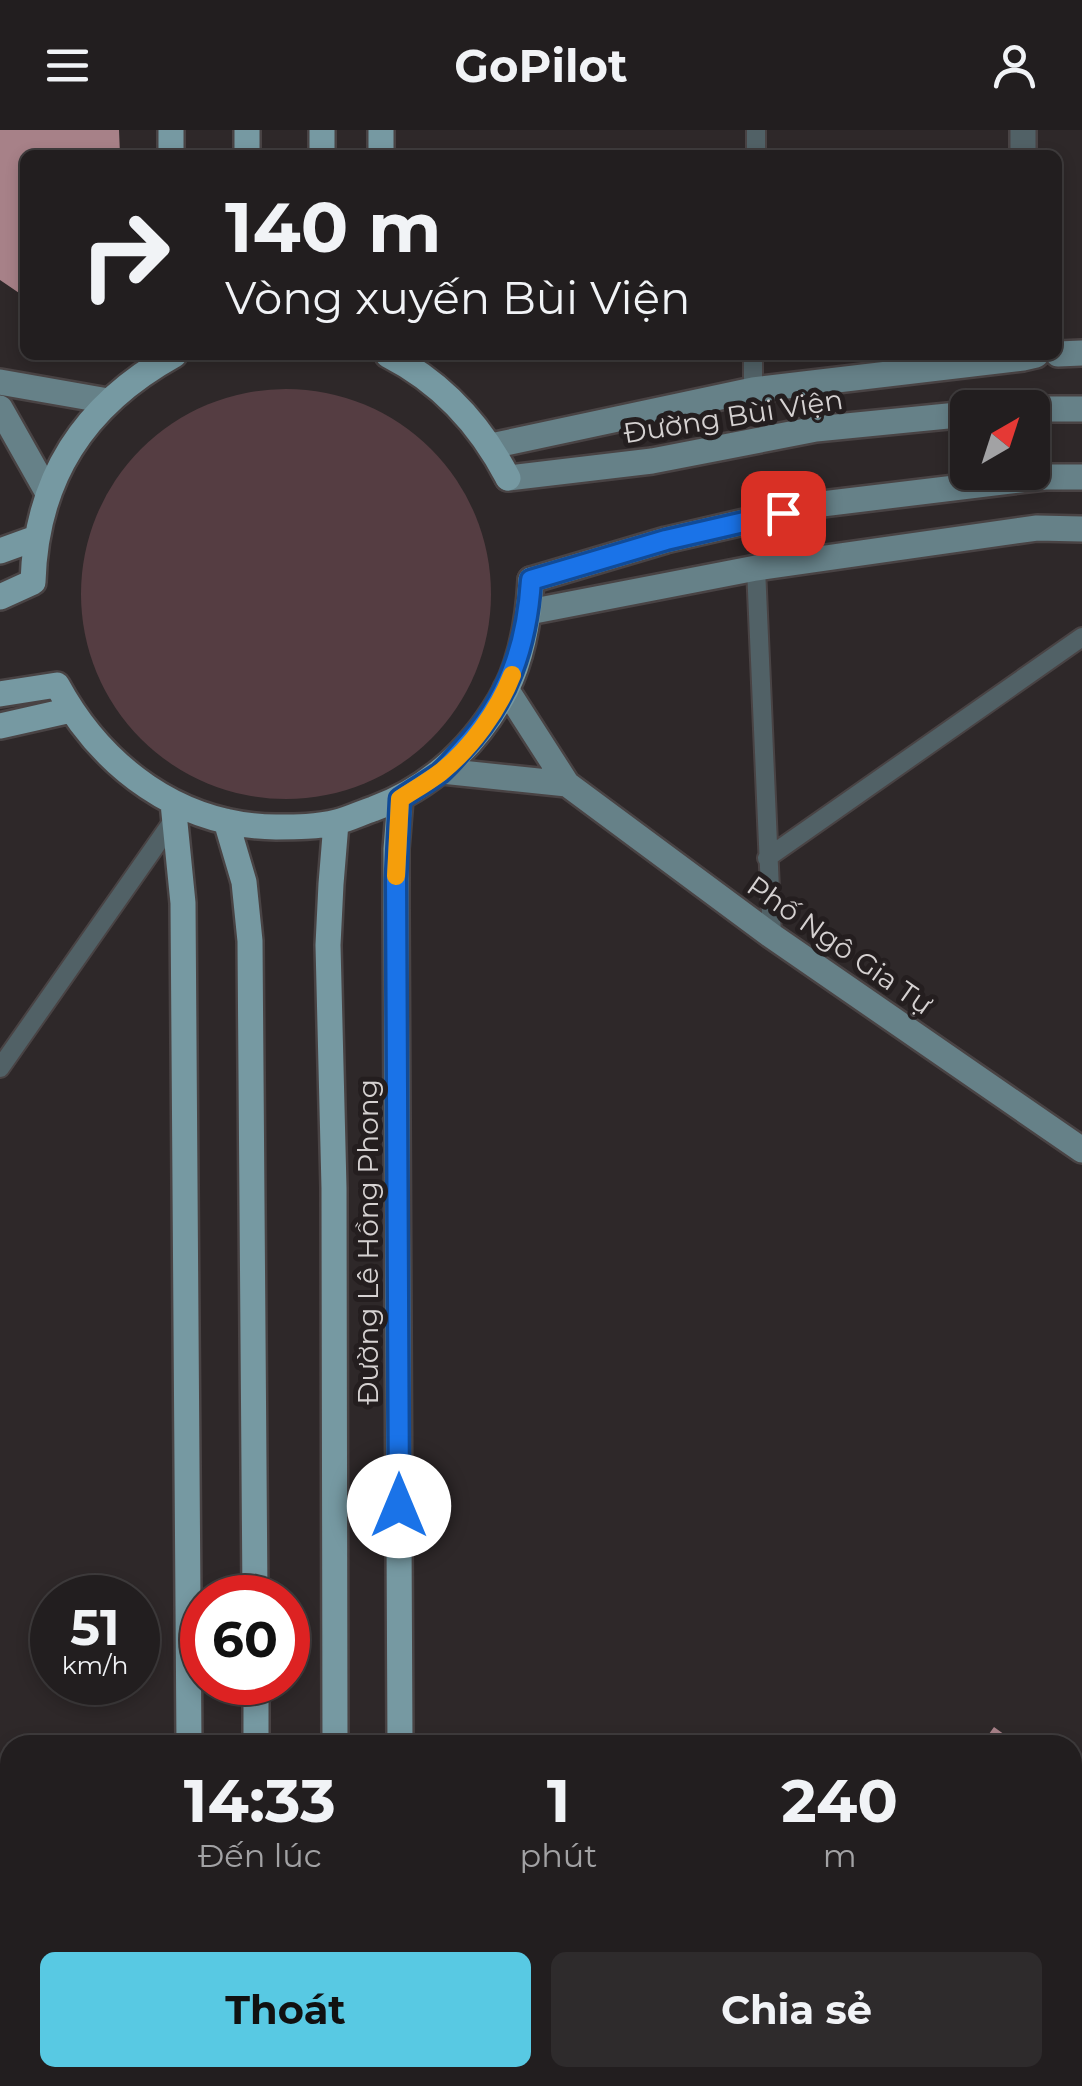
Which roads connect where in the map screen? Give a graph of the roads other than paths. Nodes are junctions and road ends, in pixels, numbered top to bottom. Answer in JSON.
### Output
{"nodes":[{"id":1,"x":165,"y":360,"type":"edge"},
{"id":2,"x":397,"y":360,"type":"edge"},
{"id":3,"x":753,"y":360,"type":"edge"},
{"id":4,"x":997,"y":360,"type":"edge"},
{"id":5,"x":0,"y":382,"type":"edge"},
{"id":6,"x":753,"y":390,"type":"junction"},
{"id":7,"x":108,"y":401,"type":"junction"},
{"id":8,"x":0,"y":408,"type":"edge"},
{"id":9,"x":1050,"y":409,"type":"edge"},
{"id":10,"x":1082,"y":410,"type":"edge"},
{"id":11,"x":950,"y":416,"type":"edge"},
{"id":12,"x":491,"y":446,"type":"junction"},
{"id":13,"x":1082,"y":477,"type":"edge"},
{"id":14,"x":48,"y":493,"type":"junction"},
{"id":15,"x":1082,"y":530,"type":"edge"},
{"id":16,"x":36,"y":538,"type":"junction"},
{"id":17,"x":0,"y":552,"type":"edge"},
{"id":18,"x":756,"y":568,"type":"junction"},
{"id":19,"x":0,"y":596,"type":"edge"},
{"id":20,"x":529,"y":612,"type":"junction"},
{"id":21,"x":1082,"y":637,"type":"edge"},
{"id":22,"x":506,"y":689,"type":"junction"},
{"id":23,"x":0,"y":694,"type":"edge"},
{"id":24,"x":71,"y":710,"type":"junction"},
{"id":25,"x":0,"y":726,"type":"edge"},
{"id":26,"x":442,"y":771,"type":"junction"},
{"id":27,"x":567,"y":784,"type":"junction"},
{"id":28,"x":400,"y":799,"type":"junction"},
{"id":29,"x":174,"y":811,"type":"junction"},
{"id":30,"x":226,"y":822,"type":"junction"},
{"id":31,"x":336,"y":822,"type":"junction"},
{"id":32,"x":768,"y":858,"type":"junction"},
{"id":33,"x":772,"y":936,"type":"junction"},
{"id":34,"x":0,"y":1068,"type":"edge"},
{"id":35,"x":1082,"y":1150,"type":"edge"},
{"id":36,"x":255,"y":1575,"type":"edge"},
{"id":37,"x":256,"y":1705,"type":"edge"},
{"id":38,"x":189,"y":1735,"type":"edge"},
{"id":39,"x":256,"y":1735,"type":"edge"},
{"id":40,"x":335,"y":1735,"type":"edge"},
{"id":41,"x":400,"y":1735,"type":"edge"}],
"edges":[{"from":1,"to":7,"type":"main road"},
{"from":2,"to":12,"type":"main road"},
{"from":3,"to":6,"type":"lane"},
{"from":4,"to":6,"type":"main road","name":"Đường Bùi Viện"},
{"from":5,"to":7,"type":"main road"},
{"from":6,"to":12,"type":"main road","name":"Đường Bùi Viện"},
{"from":7,"to":14,"type":"main road"},
{"from":8,"to":14,"type":"main road"},
{"from":9,"to":10,"type":"main road"},
{"from":11,"to":12,"type":"main road","name":"Đường Bùi Viện"},
{"from":13,"to":20,"type":"main road"},
{"from":14,"to":16,"type":"main road"},
{"from":15,"to":18,"type":"main road"},
{"from":16,"to":17,"type":"main road"},
{"from":16,"to":19,"type":"main road"},
{"from":18,"to":20,"type":"main road"},
{"from":18,"to":32,"type":"lane"},
{"from":20,"to":22,"type":"main road"},
{"from":21,"to":32,"type":"lane"},
{"from":22,"to":26,"type":"main road"},
{"from":22,"to":27,"type":"main road"},
{"from":23,"to":24,"type":"main road"},
{"from":24,"to":25,"type":"main road"},
{"from":24,"to":29,"type":"main road"},
{"from":26,"to":27,"type":"main road"},
{"from":26,"to":28,"type":"main road"},
{"from":27,"to":33,"type":"main road","name":"Phố Ngô Gia Tự"},
{"from":28,"to":31,"type":"main road"},
{"from":28,"to":41,"type":"main road","name":"Đường Lê Hồng Phong"},
{"from":29,"to":30,"type":"main road"},
{"from":29,"to":34,"type":"lane"},
{"from":29,"to":38,"type":"main road"},
{"from":30,"to":31,"type":"main road"},
{"from":30,"to":36,"type":"main road"},
{"from":31,"to":40,"type":"main road","name":"Đường Lê Hồng Phong"},
{"from":32,"to":33,"type":"lane"},
{"from":33,"to":35,"type":"main road","name":"Phố Ngô Gia Tự"},
{"from":37,"to":39,"type":"main road"}]}
